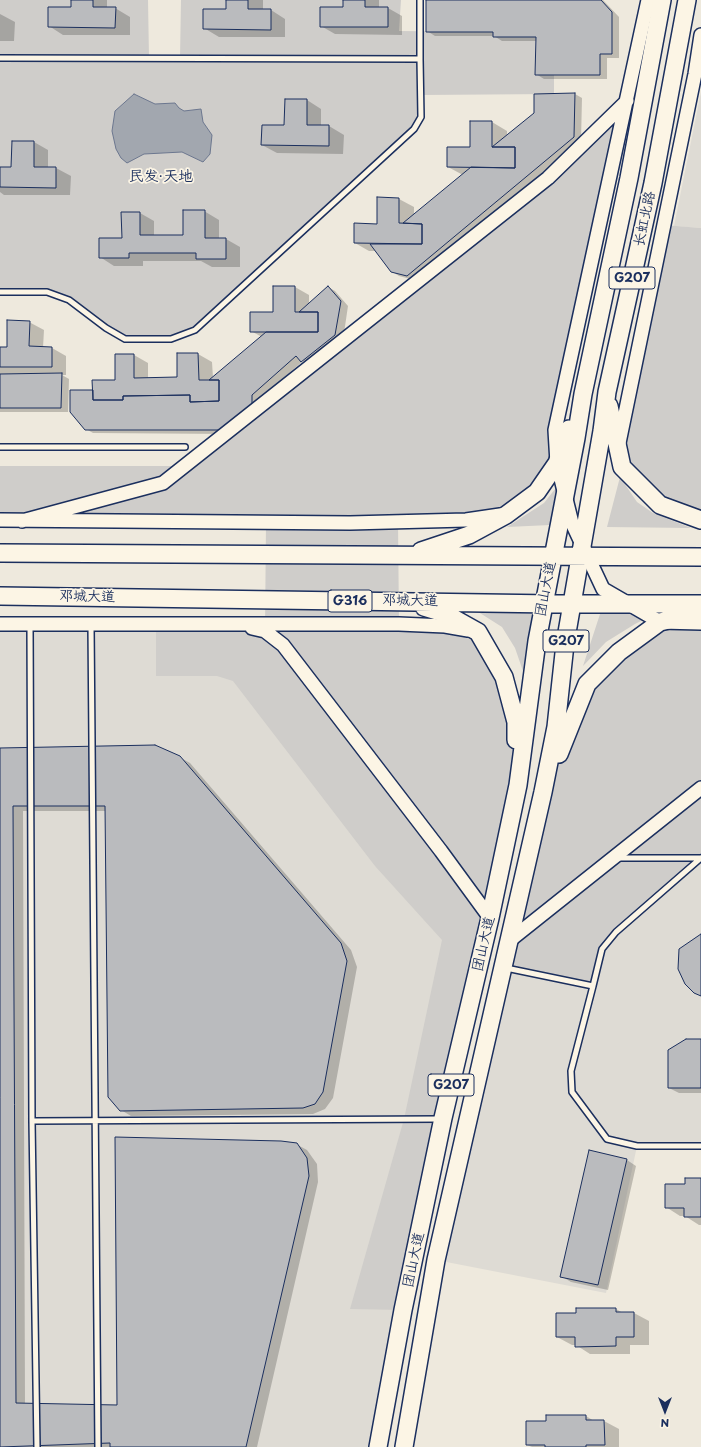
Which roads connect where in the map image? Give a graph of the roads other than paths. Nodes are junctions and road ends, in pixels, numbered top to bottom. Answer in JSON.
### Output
{"nodes":[{"id":1,"x":420,"y":0,"type":"edge"},
{"id":2,"x":648,"y":0,"type":"edge"},
{"id":3,"x":662,"y":0,"type":"edge"},
{"id":4,"x":687,"y":0,"type":"edge"},
{"id":5,"x":701,"y":35,"type":"edge"},
{"id":6,"x":0,"y":58,"type":"edge"},
{"id":7,"x":420,"y":59,"type":"junction"},
{"id":8,"x":627,"y":101,"type":"junction"},
{"id":9,"x":0,"y":292,"type":"edge"},
{"id":10,"x":606,"y":392,"type":"junction"},
{"id":11,"x":582,"y":394,"type":"junction"},
{"id":12,"x":576,"y":438,"type":"joint"},
{"id":13,"x":618,"y":446,"type":"junction"},
{"id":14,"x":0,"y":447,"type":"edge"},
{"id":15,"x":185,"y":447,"type":"dead end"},
{"id":16,"x":557,"y":463,"type":"junction"},
{"id":17,"x":506,"y":515,"type":"junction"},
{"id":18,"x":0,"y":520,"type":"edge"},
{"id":19,"x":22,"y":520,"type":"junction"},
{"id":20,"x":701,"y":520,"type":"edge"},
{"id":21,"x":0,"y":553,"type":"edge"},
{"id":22,"x":408,"y":555,"type":"junction"},
{"id":23,"x":553,"y":556,"type":"junction"},
{"id":24,"x":580,"y":556,"type":"junction"},
{"id":25,"x":701,"y":557,"type":"edge"},
{"id":26,"x":0,"y":596,"type":"edge"},
{"id":27,"x":405,"y":601,"type":"junction"},
{"id":28,"x":544,"y":603,"type":"junction"},
{"id":29,"x":572,"y":604,"type":"junction"},
{"id":30,"x":701,"y":604,"type":"edge"},
{"id":31,"x":701,"y":612,"type":"edge"},
{"id":32,"x":660,"y":622,"type":"junction"},
{"id":33,"x":701,"y":623,"type":"edge"},
{"id":34,"x":0,"y":624,"type":"edge"},
{"id":35,"x":30,"y":624,"type":"junction"},
{"id":36,"x":91,"y":624,"type":"junction"},
{"id":37,"x":224,"y":624,"type":"junction"},
{"id":38,"x":478,"y":632,"type":"junction"},
{"id":39,"x":701,"y":788,"type":"edge"},
{"id":40,"x":544,"y":792,"type":"junction"},
{"id":41,"x":515,"y":793,"type":"junction"},
{"id":42,"x":614,"y":858,"type":"junction"},
{"id":43,"x":701,"y":858,"type":"edge"},
{"id":44,"x":490,"y":918,"type":"junction"},
{"id":45,"x":509,"y":941,"type":"junction"},
{"id":46,"x":503,"y":967,"type":"junction"},
{"id":47,"x":593,"y":986,"type":"junction"},
{"id":48,"x":443,"y":1118,"type":"junction"},
{"id":49,"x":95,"y":1121,"type":"junction"},
{"id":50,"x":32,"y":1122,"type":"junction"},
{"id":51,"x":701,"y":1146,"type":"edge"},
{"id":52,"x":37,"y":1447,"type":"edge"},
{"id":53,"x":98,"y":1447,"type":"edge"},
{"id":54,"x":378,"y":1447,"type":"edge"},
{"id":55,"x":404,"y":1447,"type":"edge"}],
"edges":[{"from":1,"to":7,"type":"lane"},
{"from":2,"to":8,"type":"street"},
{"from":3,"to":11,"type":"highway","name":"长虹北路","number":"G207"},
{"from":4,"to":10,"type":"highway","name":"长虹北路","number":"G207"},
{"from":5,"to":13,"type":"street"},
{"from":6,"to":7,"type":"lane"},
{"from":7,"to":9,"type":"lane"},
{"from":8,"to":16,"type":"street"},
{"from":8,"to":19,"type":"street"},
{"from":10,"to":13,"type":"highway"},
{"from":10,"to":24,"type":"highway","name":"长虹北路","number":"G207"},
{"from":11,"to":12,"type":"highway","name":"长虹北路","number":"G207"},
{"from":11,"to":16,"type":"highway"},
{"from":12,"to":23,"type":"highway","name":"团山大道","number":"G207"},
{"from":13,"to":20,"type":"highway"},
{"from":14,"to":15,"type":"lane"},
{"from":16,"to":17,"type":"highway"},
{"from":16,"to":32,"type":"street"},
{"from":17,"to":19,"type":"street"},
{"from":17,"to":22,"type":"highway"},
{"from":18,"to":19,"type":"street"},
{"from":21,"to":22,"type":"highway"},
{"from":22,"to":23,"type":"highway"},
{"from":23,"to":24,"type":"highway"},
{"from":23,"to":28,"type":"highway","name":"团山大道","number":"G207"},
{"from":24,"to":25,"type":"highway"},
{"from":24,"to":29,"type":"highway","name":"团山大道","number":"G207"},
{"from":26,"to":27,"type":"highway","name":"邓城大道","number":"G316"},
{"from":27,"to":28,"type":"highway","name":"邓城大道","number":"G316"},
{"from":27,"to":38,"type":"highway"},
{"from":28,"to":29,"type":"highway","name":"邓城大道","number":"G316"},
{"from":28,"to":41,"type":"highway","name":"团山大道","number":"G207"},
{"from":29,"to":30,"type":"highway","name":"邓城大道","number":"G316"},
{"from":29,"to":40,"type":"highway","name":"团山大道","number":"G207"},
{"from":31,"to":32,"type":"highway"},
{"from":32,"to":33,"type":"street"},
{"from":32,"to":40,"type":"highway"},
{"from":34,"to":35,"type":"street"},
{"from":35,"to":36,"type":"street"},
{"from":35,"to":50,"type":"lane"},
{"from":36,"to":37,"type":"street"},
{"from":36,"to":49,"type":"lane"},
{"from":37,"to":38,"type":"street"},
{"from":37,"to":44,"type":"street"},
{"from":38,"to":41,"type":"highway"},
{"from":39,"to":42,"type":"street"},
{"from":40,"to":45,"type":"highway","name":"团山大道","number":"G207"},
{"from":41,"to":44,"type":"highway","name":"团山大道","number":"G207"},
{"from":42,"to":43,"type":"lane"},
{"from":42,"to":45,"type":"street"},
{"from":43,"to":47,"type":"lane"},
{"from":44,"to":48,"type":"highway","name":"团山大道","number":"G207"},
{"from":45,"to":46,"type":"highway","name":"团山大道","number":"G207"},
{"from":46,"to":47,"type":"lane"},
{"from":46,"to":55,"type":"highway","name":"团山大道","number":"G207"},
{"from":47,"to":51,"type":"lane"},
{"from":48,"to":49,"type":"lane"},
{"from":48,"to":54,"type":"highway","name":"团山大道","number":"G207"},
{"from":49,"to":50,"type":"lane"},
{"from":49,"to":53,"type":"lane"},
{"from":50,"to":52,"type":"lane"}]}
